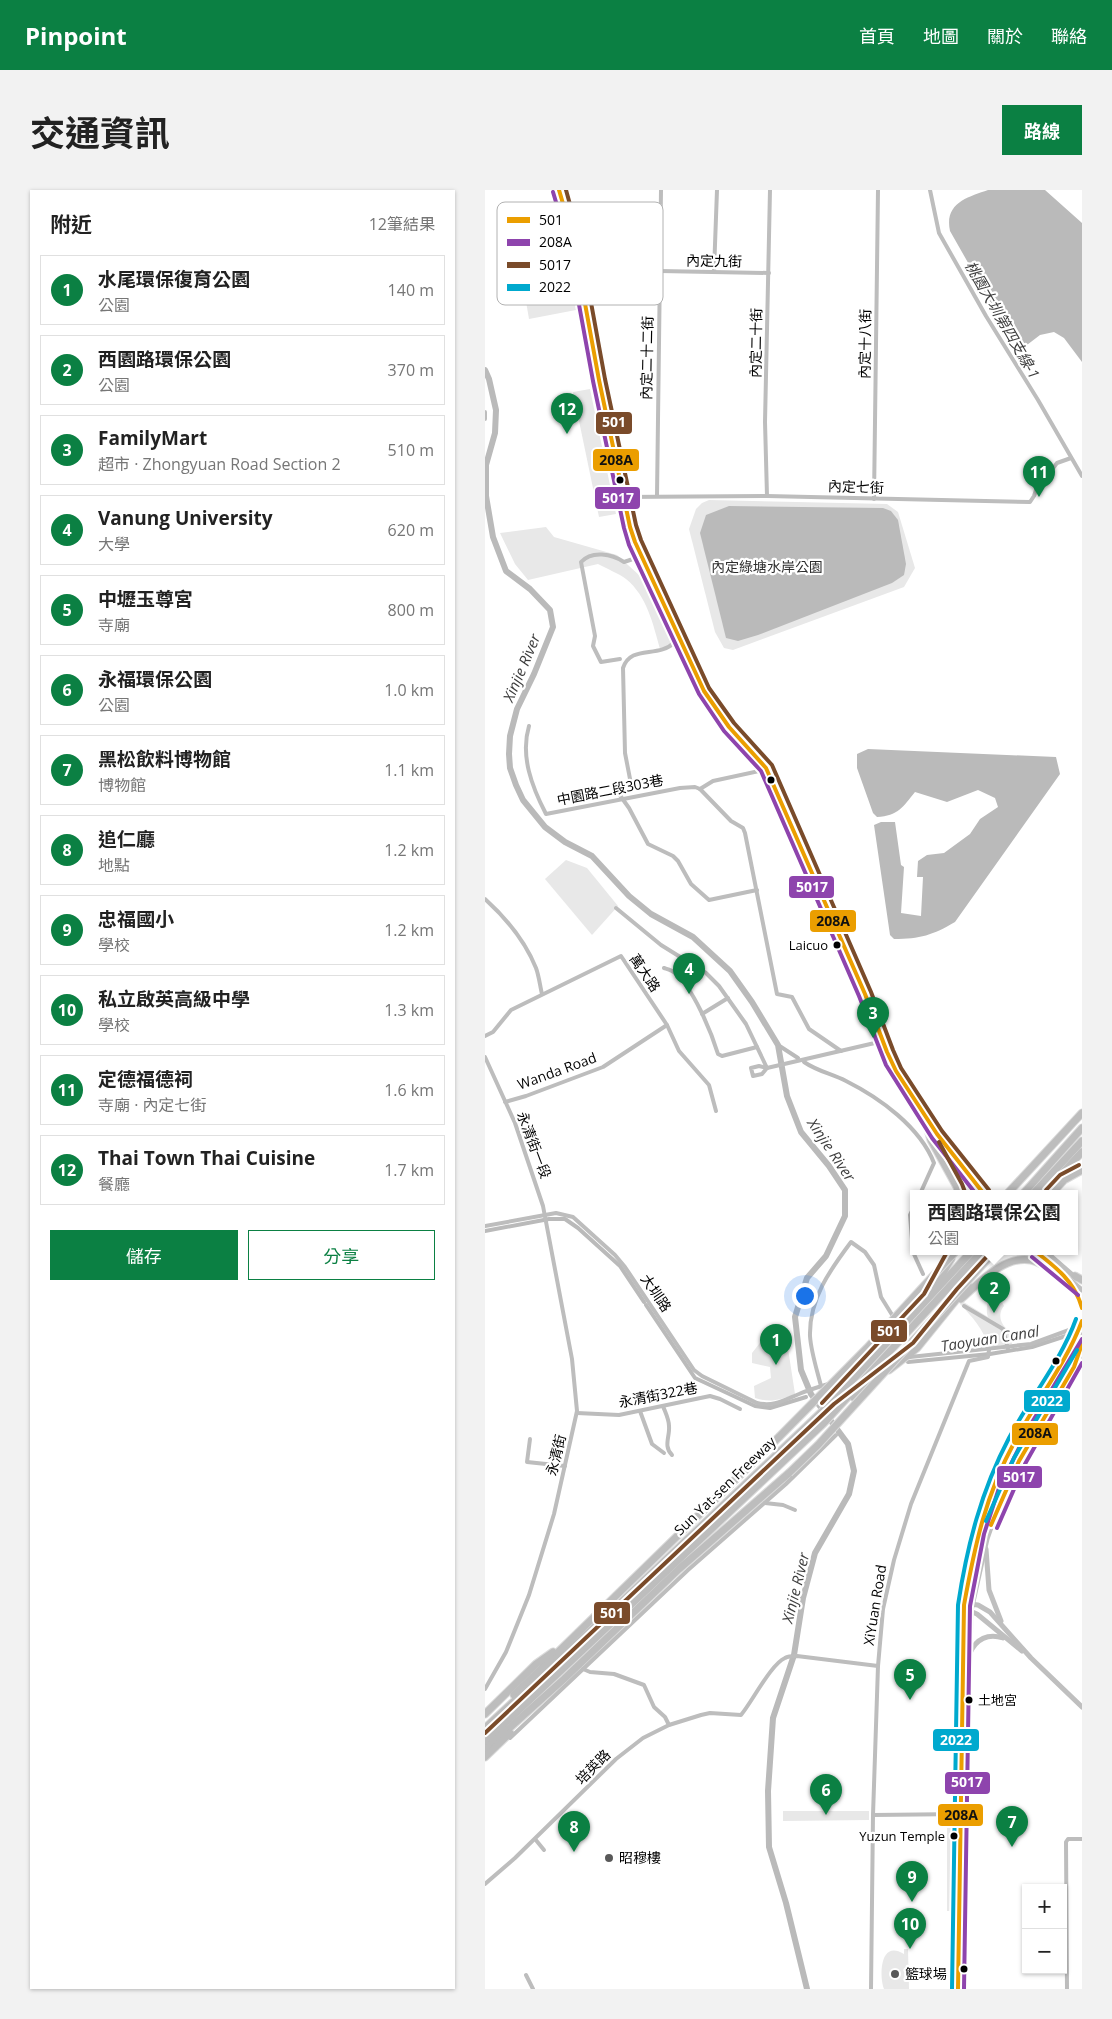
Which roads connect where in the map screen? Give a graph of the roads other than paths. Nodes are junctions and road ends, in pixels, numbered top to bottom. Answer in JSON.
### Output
{"nodes":[{"id":1,"x":717,"y":190,"type":"edge"},
{"id":2,"x":769,"y":190,"type":"edge"},
{"id":3,"x":878,"y":190,"type":"edge"},
{"id":4,"x":930,"y":190,"type":"edge"},
{"id":5,"x":714,"y":272,"type":"junction"},
{"id":6,"x":663,"y":273,"type":"edge"},
{"id":7,"x":769,"y":273,"type":"junction"},
{"id":8,"x":582,"y":305,"type":"edge"},
{"id":9,"x":660,"y":305,"type":"edge"},
{"id":10,"x":485,"y":412,"type":"edge"},
{"id":11,"x":485,"y":419,"type":"edge"},
{"id":12,"x":1071,"y":458,"type":"junction"},
{"id":13,"x":1082,"y":476,"type":"edge"},
{"id":14,"x":657,"y":496,"type":"junction"},
{"id":15,"x":767,"y":496,"type":"junction"},
{"id":16,"x":621,"y":497,"type":"junction"},
{"id":17,"x":874,"y":499,"type":"junction"},
{"id":18,"x":636,"y":558,"type":"junction"},
{"id":19,"x":677,"y":640,"type":"junction"},
{"id":20,"x":621,"y":659,"type":"dead end"},
{"id":21,"x":529,"y":726,"type":"dead end"},
{"id":22,"x":764,"y":770,"type":"junction"},
{"id":23,"x":699,"y":789,"type":"junction"},
{"id":24,"x":623,"y":798,"type":"junction"},
{"id":25,"x":757,"y":890,"type":"junction"},
{"id":26,"x":485,"y":899,"type":"edge"},
{"id":27,"x":616,"y":908,"type":"dead end"},
{"id":28,"x":664,"y":968,"type":"dead end"},
{"id":29,"x":542,"y":994,"type":"junction"},
{"id":30,"x":728,"y":998,"type":"junction"},
{"id":31,"x":702,"y":1014,"type":"junction"},
{"id":32,"x":667,"y":1025,"type":"junction"},
{"id":33,"x":485,"y":1036,"type":"edge"},
{"id":34,"x":879,"y":1042,"type":"junction"},
{"id":35,"x":757,"y":1047,"type":"junction"},
{"id":36,"x":841,"y":1051,"type":"junction"},
{"id":37,"x":485,"y":1057,"type":"edge"},
{"id":38,"x":505,"y":1102,"type":"junction"},
{"id":39,"x":716,"y":1111,"type":"dead end"},
{"id":40,"x":1082,"y":1113,"type":"edge"},
{"id":41,"x":1082,"y":1128,"type":"edge"},
{"id":42,"x":928,"y":1130,"type":"junction"},
{"id":43,"x":1082,"y":1140,"type":"edge"},
{"id":44,"x":1082,"y":1152,"type":"edge"},
{"id":45,"x":1082,"y":1170,"type":"edge"},
{"id":46,"x":958,"y":1190,"type":"edge"},
{"id":47,"x":970,"y":1190,"type":"edge"},
{"id":48,"x":981,"y":1190,"type":"edge"},
{"id":49,"x":1011,"y":1190,"type":"edge"},
{"id":50,"x":1027,"y":1190,"type":"edge"},
{"id":51,"x":1037,"y":1190,"type":"edge"},
{"id":52,"x":1047,"y":1190,"type":"edge"},
{"id":53,"x":1055,"y":1190,"type":"edge"},
{"id":54,"x":545,"y":1214,"type":"junction"},
{"id":55,"x":485,"y":1226,"type":"edge"},
{"id":56,"x":951,"y":1255,"type":"edge"},
{"id":57,"x":952,"y":1255,"type":"edge"},
{"id":58,"x":968,"y":1255,"type":"edge"},
{"id":59,"x":978,"y":1255,"type":"edge"},
{"id":60,"x":991,"y":1255,"type":"edge"},
{"id":61,"x":996,"y":1255,"type":"edge"},
{"id":62,"x":1040,"y":1255,"type":"edge"},
{"id":63,"x":1050,"y":1255,"type":"edge"},
{"id":64,"x":1060,"y":1271,"type":"junction"},
{"id":65,"x":1075,"y":1276,"type":"joint"},
{"id":66,"x":1066,"y":1279,"type":"junction"},
{"id":67,"x":1082,"y":1282,"type":"edge"},
{"id":68,"x":1082,"y":1290,"type":"edge"},
{"id":69,"x":929,"y":1298,"type":"junction"},
{"id":70,"x":1082,"y":1308,"type":"edge"},
{"id":71,"x":947,"y":1311,"type":"junction"},
{"id":72,"x":894,"y":1318,"type":"dead end"},
{"id":73,"x":1081,"y":1327,"type":"edge"},
{"id":74,"x":1082,"y":1345,"type":"edge"},
{"id":75,"x":989,"y":1350,"type":"junction"},
{"id":76,"x":1082,"y":1353,"type":"edge"},
{"id":77,"x":910,"y":1357,"type":"dead end"},
{"id":78,"x":1073,"y":1367,"type":"junction"},
{"id":79,"x":845,"y":1379,"type":"dead end"},
{"id":80,"x":820,"y":1387,"type":"junction"},
{"id":81,"x":663,"y":1406,"type":"junction"},
{"id":82,"x":740,"y":1409,"type":"dead end"},
{"id":83,"x":838,"y":1409,"type":"junction"},
{"id":84,"x":640,"y":1411,"type":"junction"},
{"id":85,"x":577,"y":1413,"type":"junction"},
{"id":86,"x":835,"y":1435,"type":"dead end"},
{"id":87,"x":530,"y":1439,"type":"dead end"},
{"id":88,"x":664,"y":1453,"type":"dead end"},
{"id":89,"x":672,"y":1455,"type":"dead end"},
{"id":90,"x":565,"y":1466,"type":"junction"},
{"id":91,"x":1007,"y":1472,"type":"junction"},
{"id":92,"x":765,"y":1503,"type":"junction"},
{"id":93,"x":795,"y":1510,"type":"dead end"},
{"id":94,"x":996,"y":1510,"type":"junction"},
{"id":95,"x":987,"y":1538,"type":"junction"},
{"id":96,"x":968,"y":1607,"type":"junction"},
{"id":97,"x":1003,"y":1626,"type":"junction"},
{"id":98,"x":573,"y":1637,"type":"junction"},
{"id":99,"x":1006,"y":1638,"type":"junction"},
{"id":100,"x":968,"y":1656,"type":"junction"},
{"id":101,"x":1031,"y":1658,"type":"junction"},
{"id":102,"x":877,"y":1666,"type":"junction"},
{"id":103,"x":583,"y":1669,"type":"junction"},
{"id":104,"x":564,"y":1679,"type":"junction"},
{"id":105,"x":485,"y":1689,"type":"edge"},
{"id":106,"x":1082,"y":1707,"type":"edge"},
{"id":107,"x":485,"y":1714,"type":"edge"},
{"id":108,"x":485,"y":1723,"type":"edge"},
{"id":109,"x":669,"y":1725,"type":"junction"},
{"id":110,"x":485,"y":1728,"type":"edge"},
{"id":111,"x":485,"y":1742,"type":"edge"},
{"id":112,"x":485,"y":1750,"type":"edge"},
{"id":113,"x":485,"y":1757,"type":"edge"},
{"id":114,"x":485,"y":1762,"type":"edge"},
{"id":115,"x":963,"y":1814,"type":"junction"},
{"id":116,"x":873,"y":1815,"type":"junction"},
{"id":117,"x":1082,"y":1839,"type":"edge"},
{"id":118,"x":535,"y":1840,"type":"junction"},
{"id":119,"x":544,"y":1850,"type":"dead end"},
{"id":120,"x":485,"y":1884,"type":"edge"},
{"id":121,"x":526,"y":1975,"type":"dead end"},
{"id":122,"x":533,"y":1989,"type":"edge"},
{"id":123,"x":871,"y":1989,"type":"edge"},
{"id":124,"x":958,"y":1989,"type":"edge"},
{"id":125,"x":963,"y":1989,"type":"edge"},
{"id":126,"x":1067,"y":1989,"type":"edge"}],
"edges":[{"from":1,"to":5,"type":"street"},
{"from":2,"to":7,"type":"street","name":"內定二十街"},
{"from":3,"to":17,"type":"street","name":"內定十八街"},
{"from":4,"to":12,"type":"street"},
{"from":5,"to":6,"type":"street","name":"內定九街"},
{"from":5,"to":7,"type":"street","name":"內定九街"},
{"from":7,"to":15,"type":"street","name":"內定二十街"},
{"from":8,"to":16,"type":"main road"},
{"from":9,"to":14,"type":"street","name":"內定二十二街"},
{"from":10,"to":11,"type":"street"},
{"from":12,"to":13,"type":"street"},
{"from":12,"to":17,"type":"street","name":"內定七街"},
{"from":14,"to":15,"type":"street","name":"內定七街"},
{"from":14,"to":16,"type":"street","name":"內定七街"},
{"from":15,"to":17,"type":"street","name":"內定七街"},
{"from":16,"to":18,"type":"main road"},
{"from":16,"to":19,"type":"main road"},
{"from":18,"to":19,"type":"main road"},
{"from":18,"to":20,"type":"street"},
{"from":19,"to":22,"type":"main road"},
{"from":19,"to":24,"type":"street"},
{"from":21,"to":24,"type":"street","name":"中園路二段303巷"},
{"from":22,"to":23,"type":"street","name":"中園路二段303巷"},
{"from":22,"to":34,"type":"main road"},
{"from":23,"to":24,"type":"street","name":"中園路二段303巷"},
{"from":23,"to":25,"type":"street"},
{"from":24,"to":25,"type":"street"},
{"from":25,"to":36,"type":"street"},
{"from":26,"to":29,"type":"street"},
{"from":27,"to":30,"type":"street"},
{"from":28,"to":31,"type":"street"},
{"from":29,"to":32,"type":"street","name":"萬大路"},
{"from":29,"to":33,"type":"street","name":"萬大路"},
{"from":30,"to":31,"type":"street"},
{"from":30,"to":35,"type":"street"},
{"from":31,"to":35,"type":"street"},
{"from":32,"to":38,"type":"street","name":"Wanda Road"},
{"from":32,"to":39,"type":"street","name":"萬大路"},
{"from":34,"to":36,"type":"street"},
{"from":34,"to":42,"type":"main road"},
{"from":34,"to":48,"type":"main road"},
{"from":35,"to":36,"type":"street"},
{"from":37,"to":38,"type":"street","name":"永清街一段"},
{"from":38,"to":54,"type":"street","name":"永清街一段"},
{"from":40,"to":49,"type":"highway"},
{"from":41,"to":50,"type":"highway"},
{"from":42,"to":46,"type":"highway"},
{"from":42,"to":47,"type":"main road"},
{"from":43,"to":51,"type":"highway"},
{"from":44,"to":52,"type":"highway"},
{"from":45,"to":53,"type":"highway"},
{"from":54,"to":55,"type":"street","name":"大圳路"},
{"from":54,"to":80,"type":"street","name":"大圳路"},
{"from":54,"to":85,"type":"street","name":"永清街"},
{"from":56,"to":98,"type":"highway","bridge":true},
{"from":57,"to":69,"type":"highway"},
{"from":58,"to":69,"type":"highway","name":"Sun Yat-sen Freeway"},
{"from":59,"to":83,"type":"highway","name":"Sun Yat-sen Freeway"},
{"from":60,"to":104,"type":"highway","bridge":true},
{"from":61,"to":71,"type":"highway"},
{"from":62,"to":64,"type":"main road"},
{"from":63,"to":65,"type":"main road"},
{"from":64,"to":66,"type":"main road"},
{"from":64,"to":68,"type":"main road"},
{"from":65,"to":67,"type":"highway"},
{"from":66,"to":70,"type":"main road"},
{"from":66,"to":71,"type":"highway"},
{"from":69,"to":110,"type":"highway","name":"Sun Yat-sen Freeway"},
{"from":71,"to":83,"type":"highway"},
{"from":72,"to":80,"type":"street"},
{"from":73,"to":75,"type":"street"},
{"from":73,"to":91,"type":"highway"},
{"from":73,"to":96,"type":"main road"},
{"from":74,"to":78,"type":"main road"},
{"from":74,"to":91,"type":"highway","bridge":true},
{"from":75,"to":77,"type":"street"},
{"from":75,"to":102,"type":"street","name":"XiYuan Road"},
{"from":76,"to":78,"type":"main road"},
{"from":78,"to":94,"type":"main road"},
{"from":79,"to":80,"type":"street"},
{"from":81,"to":82,"type":"street","name":"永清街322巷"},
{"from":81,"to":84,"type":"street","name":"永清街322巷"},
{"from":81,"to":89,"type":"street"},
{"from":83,"to":111,"type":"highway","name":"Sun Yat-sen Freeway"},
{"from":84,"to":85,"type":"street","name":"永清街322巷"},
{"from":84,"to":88,"type":"street"},
{"from":85,"to":90,"type":"street","name":"永清街"},
{"from":86,"to":92,"type":"street"},
{"from":87,"to":90,"type":"street"},
{"from":90,"to":105,"type":"street","name":"永清街"},
{"from":91,"to":94,"type":"highway"},
{"from":91,"to":96,"type":"highway"},
{"from":92,"to":93,"type":"street"},
{"from":92,"to":103,"type":"street"},
{"from":94,"to":95,"type":"main road"},
{"from":95,"to":96,"type":"main road"},
{"from":95,"to":97,"type":"main road"},
{"from":96,"to":97,"type":"main road"},
{"from":96,"to":99,"type":"main road"},
{"from":96,"to":100,"type":"main road"},
{"from":96,"to":115,"type":"main road"},
{"from":97,"to":101,"type":"main road"},
{"from":98,"to":107,"type":"highway"},
{"from":98,"to":108,"type":"highway"},
{"from":99,"to":100,"type":"main road"},
{"from":99,"to":101,"type":"main road"},
{"from":100,"to":115,"type":"main road"},
{"from":101,"to":106,"type":"main road"},
{"from":102,"to":109,"type":"street","name":"培英路"},
{"from":102,"to":116,"type":"street","name":"XiYuan Road"},
{"from":103,"to":109,"type":"street"},
{"from":103,"to":114,"type":"street"},
{"from":104,"to":112,"type":"highway"},
{"from":104,"to":113,"type":"highway"},
{"from":109,"to":118,"type":"street","name":"培英路"},
{"from":115,"to":116,"type":"street"},
{"from":115,"to":124,"type":"main road"},
{"from":115,"to":125,"type":"main road"},
{"from":116,"to":123,"type":"street","name":"XiYuan Road"},
{"from":117,"to":126,"type":"street"},
{"from":118,"to":119,"type":"street"},
{"from":118,"to":120,"type":"street","name":"培英路"},
{"from":121,"to":122,"type":"street"}]}
